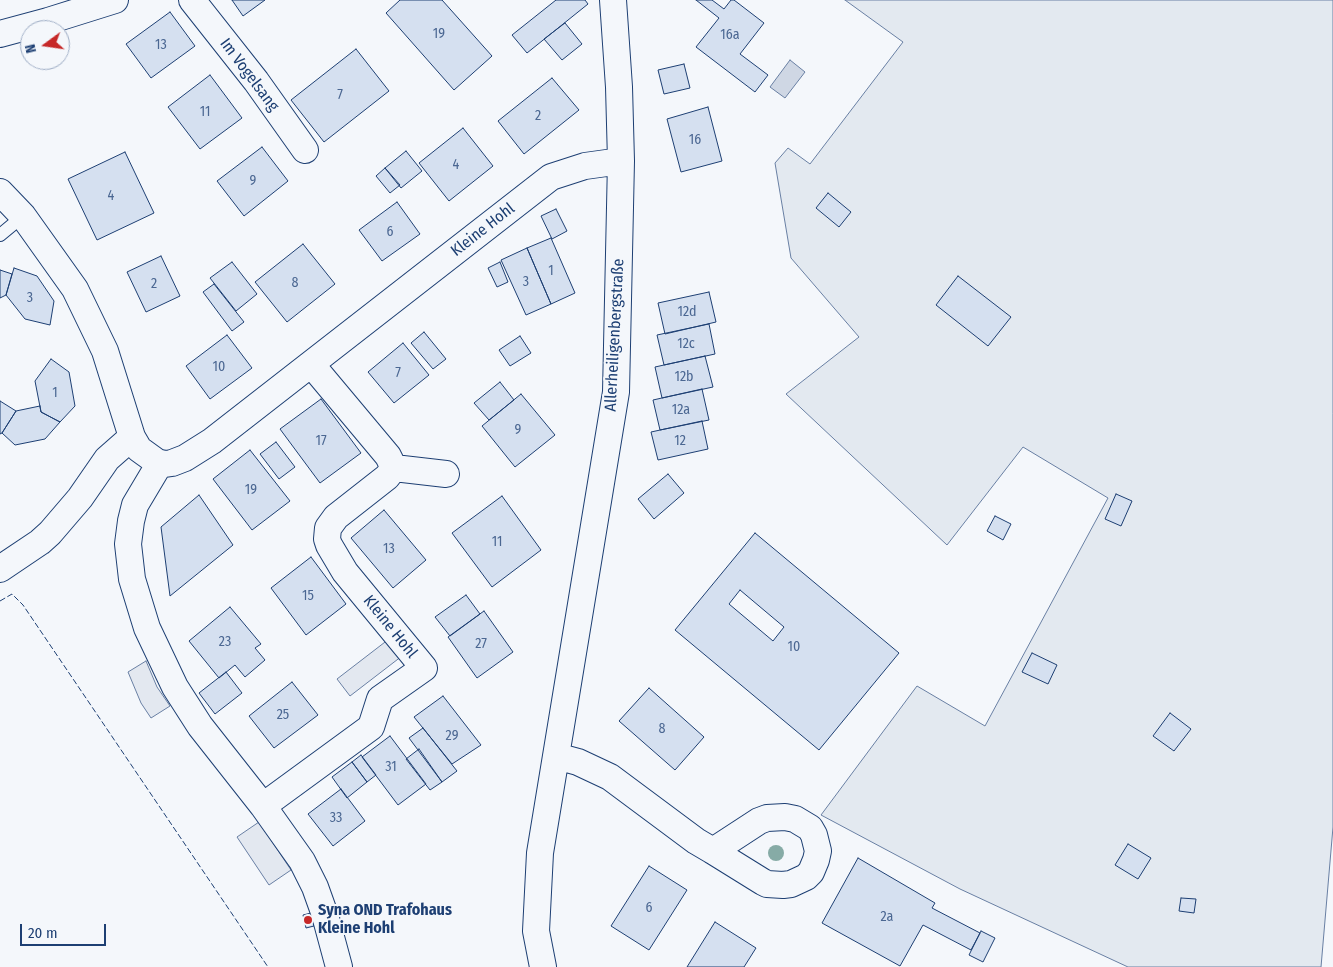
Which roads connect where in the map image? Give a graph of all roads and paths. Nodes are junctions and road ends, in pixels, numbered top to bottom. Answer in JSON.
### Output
{"nodes":[{"id":1,"x":115,"y":0,"type":"edge"},
{"id":2,"x":192,"y":0,"type":"edge"},
{"id":3,"x":613,"y":0,"type":"edge"},
{"id":4,"x":0,"y":34,"type":"edge"},
{"id":5,"x":305,"y":150,"type":"dead end"},
{"id":6,"x":620,"y":161,"type":"junction"},
{"id":7,"x":0,"y":192,"type":"edge"},
{"id":8,"x":23,"y":216,"type":"junction"},
{"id":9,"x":0,"y":235,"type":"edge"},
{"id":10,"x":311,"y":364,"type":"junction"},
{"id":11,"x":132,"y":437,"type":"junction"},
{"id":12,"x":160,"y":463,"type":"junction"},
{"id":13,"x":394,"y":468,"type":"junction"},
{"id":14,"x":446,"y":474,"type":"dead end"},
{"id":15,"x":0,"y":569,"type":"edge"},
{"id":16,"x":556,"y":756,"type":"junction"},
{"id":17,"x":263,"y":806,"type":"junction"},
{"id":18,"x":713,"y":851,"type":"dead end"},
{"id":19,"x":339,"y":967,"type":"edge"},
{"id":20,"x":543,"y":967,"type":"edge"}],
"edges":[{"from":1,"to":4,"type":"street"},
{"from":2,"to":5,"type":"street","name":"Im Vogelsang"},
{"from":3,"to":6,"type":"street","name":"Allerheiligenbergstraße"},
{"from":6,"to":10,"type":"street","name":"Kleine Hohl"},
{"from":6,"to":16,"type":"street","name":"Allerheiligenbergstraße"},
{"from":7,"to":8,"type":"street"},
{"from":8,"to":9,"type":"lane"},
{"from":8,"to":11,"type":"street"},
{"from":10,"to":12,"type":"street","name":"Kleine Hohl"},
{"from":10,"to":13,"type":"street"},
{"from":11,"to":12,"type":"street"},
{"from":11,"to":15,"type":"street"},
{"from":12,"to":17,"type":"street"},
{"from":13,"to":14,"type":"street"},
{"from":13,"to":17,"type":"street","name":"Kleine Hohl"},
{"from":16,"to":18,"type":"street"},
{"from":16,"to":20,"type":"street","name":"Allerheiligenbergstraße"},
{"from":17,"to":19,"type":"street"}]}
